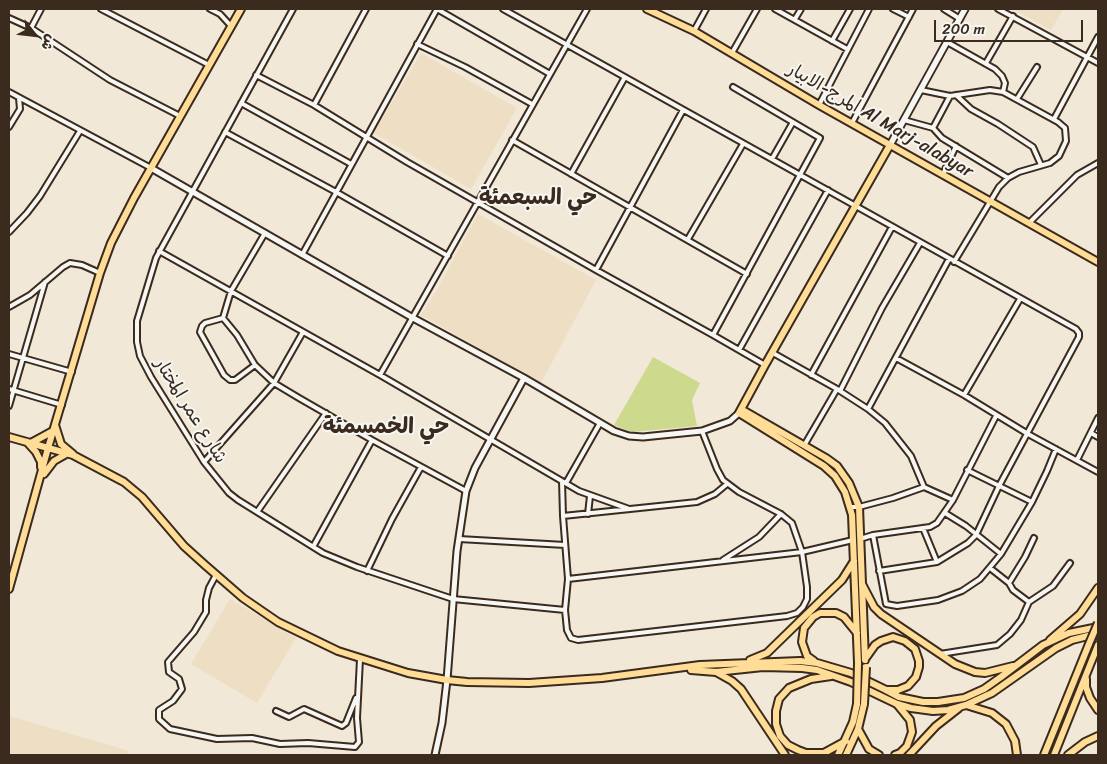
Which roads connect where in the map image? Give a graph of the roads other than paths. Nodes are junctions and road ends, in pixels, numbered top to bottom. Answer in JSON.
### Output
{"nodes":[{"id":1,"x":41,"y":9,"type":"edge"},
{"id":2,"x":101,"y":9,"type":"edge"},
{"id":3,"x":210,"y":9,"type":"edge"},
{"id":4,"x":241,"y":9,"type":"edge"},
{"id":5,"x":293,"y":9,"type":"edge"},
{"id":6,"x":366,"y":9,"type":"edge"},
{"id":7,"x":437,"y":9,"type":"edge"},
{"id":8,"x":503,"y":9,"type":"edge"},
{"id":9,"x":587,"y":9,"type":"edge"},
{"id":10,"x":647,"y":9,"type":"edge"},
{"id":11,"x":706,"y":9,"type":"edge"},
{"id":12,"x":757,"y":9,"type":"edge"},
{"id":13,"x":776,"y":9,"type":"edge"},
{"id":14,"x":801,"y":9,"type":"edge"},
{"id":15,"x":850,"y":9,"type":"edge"},
{"id":16,"x":869,"y":9,"type":"edge"},
{"id":17,"x":893,"y":9,"type":"edge"},
{"id":18,"x":913,"y":9,"type":"edge"},
{"id":19,"x":944,"y":9,"type":"edge"},
{"id":20,"x":965,"y":9,"type":"edge"},
{"id":21,"x":998,"y":9,"type":"edge"},
{"id":22,"x":1013,"y":16,"type":"junction"},
{"id":23,"x":909,"y":17,"type":"junction"},
{"id":24,"x":9,"y":18,"type":"edge"},
{"id":25,"x":795,"y":19,"type":"junction"},
{"id":26,"x":960,"y":19,"type":"junction"},
{"id":27,"x":231,"y":26,"type":"junction"},
{"id":28,"x":31,"y":28,"type":"junction"},
{"id":29,"x":694,"y":31,"type":"junction"},
{"id":30,"x":1098,"y":37,"type":"edge"},
{"id":31,"x":832,"y":41,"type":"junction"},
{"id":32,"x":947,"y":42,"type":"junction"},
{"id":33,"x":417,"y":44,"type":"junction"},
{"id":34,"x":566,"y":45,"type":"junction"},
{"id":35,"x":847,"y":49,"type":"junction"},
{"id":36,"x":732,"y":53,"type":"junction"},
{"id":37,"x":1088,"y":56,"type":"junction"},
{"id":38,"x":1098,"y":62,"type":"edge"},
{"id":39,"x":986,"y":63,"type":"junction"},
{"id":40,"x":208,"y":65,"type":"junction"},
{"id":41,"x":1037,"y":67,"type":"dead end"},
{"id":42,"x":550,"y":74,"type":"junction"},
{"id":43,"x":256,"y":75,"type":"junction"},
{"id":44,"x":625,"y":77,"type":"junction"},
{"id":45,"x":733,"y":87,"type":"dead end"},
{"id":46,"x":921,"y":90,"type":"junction"},
{"id":47,"x":9,"y":92,"type":"edge"},
{"id":48,"x":1003,"y":92,"type":"junction"},
{"id":49,"x":956,"y":94,"type":"junction"},
{"id":50,"x":950,"y":96,"type":"junction"},
{"id":51,"x":20,"y":98,"type":"junction"},
{"id":52,"x":1017,"y":99,"type":"junction"},
{"id":53,"x":242,"y":103,"type":"junction"},
{"id":54,"x":31,"y":104,"type":"junction"},
{"id":55,"x":532,"y":104,"type":"junction"},
{"id":56,"x":819,"y":105,"type":"junction"},
{"id":57,"x":314,"y":106,"type":"junction"},
{"id":58,"x":20,"y":109,"type":"junction"},
{"id":59,"x":683,"y":110,"type":"junction"},
{"id":60,"x":180,"y":116,"type":"junction"},
{"id":61,"x":1054,"y":119,"type":"junction"},
{"id":62,"x":904,"y":120,"type":"junction"},
{"id":63,"x":793,"y":122,"type":"junction"},
{"id":64,"x":852,"y":123,"type":"junction"},
{"id":65,"x":9,"y":127,"type":"edge"},
{"id":66,"x":934,"y":128,"type":"junction"},
{"id":67,"x":80,"y":131,"type":"junction"},
{"id":68,"x":225,"y":132,"type":"junction"},
{"id":69,"x":366,"y":136,"type":"junction"},
{"id":70,"x":512,"y":140,"type":"junction"},
{"id":71,"x":743,"y":144,"type":"junction"},
{"id":72,"x":890,"y":145,"type":"junction"},
{"id":73,"x":956,"y":146,"type":"junction"},
{"id":74,"x":772,"y":160,"type":"junction"},
{"id":75,"x":1098,"y":163,"type":"edge"},
{"id":76,"x":351,"y":164,"type":"junction"},
{"id":77,"x":1041,"y":166,"type":"junction"},
{"id":78,"x":151,"y":168,"type":"junction"},
{"id":79,"x":571,"y":174,"type":"junction"},
{"id":80,"x":943,"y":174,"type":"junction"},
{"id":81,"x":800,"y":175,"type":"junction"},
{"id":82,"x":1008,"y":178,"type":"junction"},
{"id":83,"x":828,"y":190,"type":"junction"},
{"id":84,"x":192,"y":192,"type":"junction"},
{"id":85,"x":336,"y":192,"type":"junction"},
{"id":86,"x":990,"y":200,"type":"junction"},
{"id":87,"x":478,"y":202,"type":"junction"},
{"id":88,"x":855,"y":206,"type":"junction"},
{"id":89,"x":630,"y":207,"type":"junction"},
{"id":90,"x":1030,"y":222,"type":"junction"},
{"id":91,"x":892,"y":227,"type":"junction"},
{"id":92,"x":9,"y":232,"type":"edge"},
{"id":93,"x":264,"y":233,"type":"junction"},
{"id":94,"x":688,"y":239,"type":"junction"},
{"id":95,"x":920,"y":243,"type":"junction"},
{"id":96,"x":159,"y":251,"type":"junction"},
{"id":97,"x":302,"y":255,"type":"junction"},
{"id":98,"x":448,"y":256,"type":"junction"},
{"id":99,"x":949,"y":259,"type":"junction"},
{"id":100,"x":954,"y":262,"type":"junction"},
{"id":101,"x":1098,"y":262,"type":"edge"},
{"id":102,"x":596,"y":270,"type":"junction"},
{"id":103,"x":100,"y":273,"type":"junction"},
{"id":104,"x":747,"y":274,"type":"junction"},
{"id":105,"x":45,"y":282,"type":"junction"},
{"id":106,"x":231,"y":291,"type":"junction"},
{"id":107,"x":1020,"y":299,"type":"junction"},
{"id":108,"x":9,"y":307,"type":"edge"},
{"id":109,"x":223,"y":318,"type":"junction"},
{"id":110,"x":413,"y":318,"type":"junction"},
{"id":111,"x":303,"y":332,"type":"junction"},
{"id":112,"x":713,"y":335,"type":"junction"},
{"id":113,"x":739,"y":350,"type":"junction"},
{"id":114,"x":773,"y":353,"type":"junction"},
{"id":115,"x":9,"y":354,"type":"edge"},
{"id":116,"x":23,"y":358,"type":"junction"},
{"id":117,"x":896,"y":358,"type":"junction"},
{"id":118,"x":765,"y":365,"type":"junction"},
{"id":119,"x":255,"y":366,"type":"junction"},
{"id":120,"x":72,"y":372,"type":"junction"},
{"id":121,"x":380,"y":375,"type":"junction"},
{"id":122,"x":812,"y":375,"type":"junction"},
{"id":123,"x":524,"y":378,"type":"junction"},
{"id":124,"x":274,"y":383,"type":"junction"},
{"id":125,"x":11,"y":390,"type":"edge"},
{"id":126,"x":838,"y":390,"type":"junction"},
{"id":127,"x":964,"y":395,"type":"junction"},
{"id":128,"x":62,"y":405,"type":"junction"},
{"id":129,"x":9,"y":406,"type":"edge"},
{"id":130,"x":868,"y":410,"type":"junction"},
{"id":131,"x":740,"y":411,"type":"junction"},
{"id":132,"x":326,"y":413,"type":"junction"},
{"id":133,"x":996,"y":416,"type":"junction"},
{"id":134,"x":1098,"y":418,"type":"edge"},
{"id":135,"x":600,"y":423,"type":"junction"},
{"id":136,"x":54,"y":428,"type":"junction"},
{"id":137,"x":702,"y":431,"type":"junction"},
{"id":138,"x":1091,"y":433,"type":"junction"},
{"id":139,"x":1028,"y":434,"type":"junction"},
{"id":140,"x":9,"y":436,"type":"edge"},
{"id":141,"x":1098,"y":437,"type":"edge"},
{"id":142,"x":490,"y":439,"type":"junction"},
{"id":143,"x":372,"y":440,"type":"junction"},
{"id":144,"x":29,"y":442,"type":"junction"},
{"id":145,"x":805,"y":444,"type":"junction"},
{"id":146,"x":48,"y":448,"type":"junction"},
{"id":147,"x":1056,"y":449,"type":"junction"},
{"id":148,"x":71,"y":454,"type":"junction"},
{"id":149,"x":1077,"y":460,"type":"junction"},
{"id":150,"x":204,"y":462,"type":"junction"},
{"id":151,"x":421,"y":467,"type":"junction"},
{"id":152,"x":967,"y":470,"type":"junction"},
{"id":153,"x":1098,"y":472,"type":"edge"},
{"id":154,"x":40,"y":478,"type":"junction"},
{"id":155,"x":564,"y":482,"type":"junction"},
{"id":156,"x":727,"y":484,"type":"junction"},
{"id":157,"x":999,"y":486,"type":"junction"},
{"id":158,"x":924,"y":487,"type":"junction"},
{"id":159,"x":466,"y":491,"type":"junction"},
{"id":160,"x":590,"y":496,"type":"junction"},
{"id":161,"x":953,"y":500,"type":"junction"},
{"id":162,"x":1032,"y":502,"type":"junction"},
{"id":163,"x":851,"y":507,"type":"junction"},
{"id":164,"x":859,"y":507,"type":"junction"},
{"id":165,"x":629,"y":509,"type":"junction"},
{"id":166,"x":257,"y":512,"type":"junction"},
{"id":167,"x":588,"y":514,"type":"junction"},
{"id":168,"x":780,"y":514,"type":"junction"},
{"id":169,"x":945,"y":514,"type":"junction"},
{"id":170,"x":563,"y":516,"type":"junction"},
{"id":171,"x":923,"y":528,"type":"junction"},
{"id":172,"x":873,"y":535,"type":"junction"},
{"id":173,"x":976,"y":535,"type":"junction"},
{"id":174,"x":1034,"y":538,"type":"dead end"},
{"id":175,"x":459,"y":539,"type":"junction"},
{"id":176,"x":857,"y":540,"type":"junction"},
{"id":177,"x":565,"y":545,"type":"junction"},
{"id":178,"x":313,"y":547,"type":"junction"},
{"id":179,"x":802,"y":552,"type":"junction"},
{"id":180,"x":1001,"y":554,"type":"junction"},
{"id":181,"x":854,"y":560,"type":"junction"},
{"id":182,"x":721,"y":561,"type":"junction"},
{"id":183,"x":937,"y":562,"type":"junction"},
{"id":184,"x":1070,"y":563,"type":"dead end"},
{"id":185,"x":990,"y":568,"type":"junction"},
{"id":186,"x":367,"y":571,"type":"junction"},
{"id":187,"x":879,"y":571,"type":"junction"},
{"id":188,"x":216,"y":576,"type":"junction"},
{"id":189,"x":568,"y":579,"type":"junction"},
{"id":190,"x":1008,"y":583,"type":"junction"},
{"id":191,"x":862,"y":584,"type":"junction"},
{"id":192,"x":1098,"y":588,"type":"edge"},
{"id":193,"x":9,"y":589,"type":"edge"},
{"id":194,"x":453,"y":600,"type":"junction"},
{"id":195,"x":1029,"y":602,"type":"junction"},
{"id":196,"x":565,"y":610,"type":"junction"},
{"id":197,"x":1098,"y":623,"type":"edge"},
{"id":198,"x":1098,"y":627,"type":"edge"},
{"id":199,"x":857,"y":633,"type":"junction"},
{"id":200,"x":1098,"y":635,"type":"edge"},
{"id":201,"x":1043,"y":645,"type":"junction"},
{"id":202,"x":1098,"y":646,"type":"edge"},
{"id":203,"x":938,"y":654,"type":"junction"},
{"id":204,"x":360,"y":659,"type":"junction"},
{"id":205,"x":865,"y":659,"type":"junction"},
{"id":206,"x":1021,"y":662,"type":"junction"},
{"id":207,"x":817,"y":663,"type":"junction"},
{"id":208,"x":738,"y":664,"type":"junction"},
{"id":209,"x":682,"y":669,"type":"junction"},
{"id":210,"x":716,"y":672,"type":"junction"},
{"id":211,"x":1086,"y":675,"type":"junction"},
{"id":212,"x":834,"y":676,"type":"junction"},
{"id":213,"x":448,"y":680,"type":"junction"},
{"id":214,"x":886,"y":690,"type":"junction"},
{"id":215,"x":357,"y":696,"type":"junction"},
{"id":216,"x":861,"y":704,"type":"junction"},
{"id":217,"x":896,"y":704,"type":"junction"},
{"id":218,"x":964,"y":706,"type":"junction"},
{"id":219,"x":1098,"y":710,"type":"edge"},
{"id":220,"x":276,"y":711,"type":"dead end"},
{"id":221,"x":858,"y":729,"type":"junction"},
{"id":222,"x":1098,"y":736,"type":"edge"},
{"id":223,"x":846,"y":741,"type":"junction"},
{"id":224,"x":436,"y":755,"type":"edge"},
{"id":225,"x":785,"y":755,"type":"edge"},
{"id":226,"x":838,"y":755,"type":"edge"},
{"id":227,"x":846,"y":755,"type":"edge"},
{"id":228,"x":879,"y":755,"type":"edge"},
{"id":229,"x":895,"y":755,"type":"edge"},
{"id":230,"x":909,"y":755,"type":"edge"},
{"id":231,"x":1017,"y":755,"type":"edge"},
{"id":232,"x":1044,"y":755,"type":"edge"},
{"id":233,"x":1054,"y":755,"type":"edge"},
{"id":234,"x":1068,"y":755,"type":"edge"}],
"edges":[{"from":1,"to":28,"type":"street"},
{"from":2,"to":40,"type":"street"},
{"from":3,"to":27,"type":"street"},
{"from":4,"to":27,"type":"main road"},
{"from":5,"to":43,"type":"street","name":"شارع عمر المختار"},
{"from":6,"to":57,"type":"street"},
{"from":7,"to":33,"type":"street"},
{"from":7,"to":42,"type":"street"},
{"from":8,"to":34,"type":"street"},
{"from":9,"to":34,"type":"street"},
{"from":10,"to":29,"type":"main road","name":"المرج-الابيار Al Marj-alabyar"},
{"from":11,"to":29,"type":"street"},
{"from":12,"to":36,"type":"street"},
{"from":13,"to":25,"type":"street"},
{"from":14,"to":25,"type":"street"},
{"from":15,"to":31,"type":"street"},
{"from":16,"to":35,"type":"street"},
{"from":17,"to":23,"type":"street"},
{"from":18,"to":23,"type":"street"},
{"from":19,"to":26,"type":"street"},
{"from":20,"to":26,"type":"main road"},
{"from":21,"to":22,"type":"street"},
{"from":22,"to":37,"type":"street"},
{"from":22,"to":39,"type":"street"},
{"from":23,"to":64,"type":"street"},
{"from":24,"to":28,"type":"street"},
{"from":25,"to":31,"type":"street"},
{"from":26,"to":32,"type":"main road"},
{"from":27,"to":40,"type":"main road"},
{"from":28,"to":60,"type":"street"},
{"from":29,"to":36,"type":"main road","name":"المرج-الابيار Al Marj-alabyar"},
{"from":30,"to":37,"type":"street"},
{"from":31,"to":35,"type":"street"},
{"from":32,"to":39,"type":"street"},
{"from":32,"to":46,"type":"main road"},
{"from":33,"to":55,"type":"street"},
{"from":33,"to":69,"type":"street"},
{"from":34,"to":42,"type":"street"},
{"from":34,"to":44,"type":"street"},
{"from":35,"to":56,"type":"street"},
{"from":36,"to":56,"type":"main road","name":"المرج-الابيار Al Marj-alabyar"},
{"from":37,"to":38,"type":"street"},
{"from":37,"to":61,"type":"street"},
{"from":39,"to":48,"type":"street"},
{"from":40,"to":60,"type":"main road"},
{"from":41,"to":52,"type":"street"},
{"from":42,"to":55,"type":"street"},
{"from":43,"to":53,"type":"street","name":"شارع عمر المختار"},
{"from":43,"to":57,"type":"street"},
{"from":44,"to":59,"type":"street"},
{"from":44,"to":79,"type":"street"},
{"from":45,"to":63,"type":"street"},
{"from":46,"to":50,"type":"street"},
{"from":46,"to":62,"type":"main road"},
{"from":47,"to":51,"type":"street"},
{"from":48,"to":49,"type":"street"},
{"from":48,"to":52,"type":"street"},
{"from":49,"to":50,"type":"street"},
{"from":49,"to":77,"type":"street"},
{"from":50,"to":66,"type":"street"},
{"from":51,"to":54,"type":"street"},
{"from":51,"to":58,"type":"street"},
{"from":52,"to":61,"type":"street"},
{"from":53,"to":68,"type":"street","name":"شارع عمر المختار"},
{"from":53,"to":76,"type":"street"},
{"from":54,"to":58,"type":"street"},
{"from":54,"to":67,"type":"street"},
{"from":55,"to":70,"type":"street"},
{"from":56,"to":64,"type":"main road","name":"المرج-الابيار Al Marj-alabyar"},
{"from":57,"to":69,"type":"street"},
{"from":58,"to":65,"type":"street"},
{"from":59,"to":71,"type":"street"},
{"from":59,"to":89,"type":"street"},
{"from":60,"to":78,"type":"main road"},
{"from":61,"to":77,"type":"street"},
{"from":62,"to":66,"type":"street"},
{"from":62,"to":72,"type":"main road"},
{"from":63,"to":74,"type":"street"},
{"from":63,"to":81,"type":"street"},
{"from":64,"to":72,"type":"main road","name":"المرج-الابيار Al Marj-alabyar"},
{"from":66,"to":73,"type":"street"},
{"from":67,"to":78,"type":"street"},
{"from":67,"to":92,"type":"street"},
{"from":68,"to":84,"type":"street","name":"شارع عمر المختار"},
{"from":68,"to":85,"type":"street"},
{"from":69,"to":76,"type":"street"},
{"from":69,"to":87,"type":"street"},
{"from":70,"to":79,"type":"street"},
{"from":70,"to":87,"type":"street"},
{"from":71,"to":74,"type":"street"},
{"from":71,"to":94,"type":"street"},
{"from":72,"to":80,"type":"main road","name":"المرج-الابيار Al Marj-alabyar"},
{"from":72,"to":88,"type":"main road"},
{"from":73,"to":80,"type":"street"},
{"from":73,"to":82,"type":"street"},
{"from":74,"to":81,"type":"street"},
{"from":75,"to":90,"type":"street"},
{"from":76,"to":85,"type":"street"},
{"from":77,"to":82,"type":"street"},
{"from":78,"to":84,"type":"street"},
{"from":78,"to":103,"type":"main road"},
{"from":79,"to":89,"type":"street"},
{"from":80,"to":86,"type":"main road","name":"المرج-الابيار Al Marj-alabyar"},
{"from":81,"to":83,"type":"street"},
{"from":81,"to":104,"type":"street"},
{"from":82,"to":86,"type":"street"},
{"from":83,"to":88,"type":"street"},
{"from":83,"to":113,"type":"street"},
{"from":84,"to":93,"type":"street"},
{"from":84,"to":96,"type":"street","name":"شارع عمر المختار"},
{"from":85,"to":97,"type":"street"},
{"from":85,"to":98,"type":"street"},
{"from":86,"to":90,"type":"main road","name":"المرج-الابيار Al Marj-alabyar"},
{"from":86,"to":100,"type":"street"},
{"from":87,"to":98,"type":"street"},
{"from":87,"to":102,"type":"street"},
{"from":88,"to":91,"type":"street"},
{"from":88,"to":114,"type":"main road"},
{"from":89,"to":94,"type":"street"},
{"from":89,"to":102,"type":"street"},
{"from":90,"to":101,"type":"main road","name":"المرج-الابيار Al Marj-alabyar"},
{"from":91,"to":95,"type":"street"},
{"from":91,"to":122,"type":"street"},
{"from":93,"to":97,"type":"street"},
{"from":93,"to":106,"type":"street"},
{"from":94,"to":104,"type":"street"},
{"from":95,"to":99,"type":"street"},
{"from":95,"to":126,"type":"street"},
{"from":96,"to":106,"type":"street"},
{"from":96,"to":150,"type":"street","name":"شارع عمر المختار"},
{"from":97,"to":110,"type":"street"},
{"from":98,"to":110,"type":"street"},
{"from":99,"to":100,"type":"street"},
{"from":99,"to":117,"type":"street"},
{"from":100,"to":107,"type":"street"},
{"from":102,"to":112,"type":"street"},
{"from":103,"to":105,"type":"street"},
{"from":103,"to":120,"type":"main road"},
{"from":104,"to":112,"type":"street"},
{"from":105,"to":108,"type":"street"},
{"from":105,"to":116,"type":"street"},
{"from":106,"to":109,"type":"street"},
{"from":106,"to":111,"type":"street"},
{"from":107,"to":127,"type":"street"},
{"from":107,"to":139,"type":"street"},
{"from":109,"to":119,"type":"street"},
{"from":109,"to":119,"type":"street"},
{"from":110,"to":121,"type":"street"},
{"from":110,"to":123,"type":"street"},
{"from":111,"to":121,"type":"street"},
{"from":111,"to":124,"type":"street"},
{"from":112,"to":113,"type":"street"},
{"from":113,"to":118,"type":"street"},
{"from":114,"to":118,"type":"main road"},
{"from":114,"to":122,"type":"street"},
{"from":115,"to":116,"type":"street"},
{"from":116,"to":120,"type":"street"},
{"from":116,"to":125,"type":"street"},
{"from":117,"to":127,"type":"street"},
{"from":117,"to":130,"type":"street"},
{"from":118,"to":131,"type":"main road"},
{"from":119,"to":124,"type":"street"},
{"from":120,"to":128,"type":"main road"},
{"from":121,"to":142,"type":"street"},
{"from":122,"to":126,"type":"street"},
{"from":123,"to":135,"type":"street"},
{"from":123,"to":142,"type":"street"},
{"from":124,"to":132,"type":"street"},
{"from":124,"to":150,"type":"street"},
{"from":125,"to":128,"type":"street"},
{"from":125,"to":129,"type":"street"},
{"from":126,"to":130,"type":"street"},
{"from":126,"to":145,"type":"street"},
{"from":127,"to":133,"type":"street"},
{"from":128,"to":136,"type":"main road"},
{"from":130,"to":158,"type":"street"},
{"from":131,"to":137,"type":"street"},
{"from":131,"to":145,"type":"main road"},
{"from":131,"to":163,"type":"main road"},
{"from":132,"to":143,"type":"street"},
{"from":132,"to":166,"type":"street"},
{"from":133,"to":139,"type":"street"},
{"from":133,"to":152,"type":"street"},
{"from":134,"to":138,"type":"street"},
{"from":135,"to":137,"type":"street"},
{"from":135,"to":155,"type":"street"},
{"from":136,"to":144,"type":"main road"},
{"from":136,"to":146,"type":"main road"},
{"from":136,"to":148,"type":"main road"},
{"from":137,"to":156,"type":"street"},
{"from":138,"to":141,"type":"street"},
{"from":138,"to":149,"type":"street"},
{"from":139,"to":147,"type":"street"},
{"from":139,"to":157,"type":"street"},
{"from":140,"to":144,"type":"main road"},
{"from":142,"to":155,"type":"street"},
{"from":142,"to":159,"type":"street"},
{"from":143,"to":151,"type":"street"},
{"from":143,"to":178,"type":"street"},
{"from":144,"to":146,"type":"main road"},
{"from":144,"to":154,"type":"main road"},
{"from":145,"to":164,"type":"main road"},
{"from":146,"to":148,"type":"main road"},
{"from":146,"to":154,"type":"main road"},
{"from":147,"to":149,"type":"street"},
{"from":147,"to":162,"type":"street"},
{"from":148,"to":154,"type":"main road"},
{"from":148,"to":188,"type":"main road"},
{"from":149,"to":153,"type":"street"},
{"from":150,"to":166,"type":"street","name":"شارع عمر المختار"},
{"from":151,"to":159,"type":"street"},
{"from":151,"to":186,"type":"street"},
{"from":152,"to":157,"type":"street"},
{"from":152,"to":161,"type":"street"},
{"from":154,"to":193,"type":"main road"},
{"from":155,"to":160,"type":"street"},
{"from":155,"to":170,"type":"street"},
{"from":156,"to":165,"type":"street"},
{"from":156,"to":168,"type":"street"},
{"from":157,"to":162,"type":"street"},
{"from":157,"to":173,"type":"street"},
{"from":158,"to":161,"type":"street"},
{"from":158,"to":164,"type":"street"},
{"from":159,"to":175,"type":"street"},
{"from":160,"to":165,"type":"street"},
{"from":160,"to":167,"type":"street"},
{"from":161,"to":169,"type":"street"},
{"from":162,"to":180,"type":"street"},
{"from":163,"to":164,"type":"street"},
{"from":163,"to":176,"type":"main road"},
{"from":164,"to":176,"type":"main road"},
{"from":165,"to":167,"type":"street"},
{"from":166,"to":178,"type":"street","name":"شارع عمر المختار"},
{"from":167,"to":170,"type":"street"},
{"from":168,"to":179,"type":"street"},
{"from":168,"to":182,"type":"street"},
{"from":169,"to":171,"type":"street"},
{"from":169,"to":173,"type":"street"},
{"from":170,"to":177,"type":"street"},
{"from":171,"to":172,"type":"street"},
{"from":171,"to":183,"type":"street"},
{"from":172,"to":176,"type":"street"},
{"from":172,"to":187,"type":"street"},
{"from":173,"to":180,"type":"street"},
{"from":173,"to":183,"type":"street"},
{"from":174,"to":190,"type":"street"},
{"from":175,"to":177,"type":"street"},
{"from":175,"to":194,"type":"street"},
{"from":176,"to":179,"type":"street"},
{"from":176,"to":181,"type":"main road"},
{"from":176,"to":191,"type":"main road"},
{"from":177,"to":189,"type":"street"},
{"from":178,"to":186,"type":"street","name":"شارع عمر المختار"},
{"from":179,"to":182,"type":"street"},
{"from":179,"to":196,"type":"street"},
{"from":180,"to":185,"type":"street"},
{"from":181,"to":199,"type":"main road"},
{"from":181,"to":208,"type":"main road"},
{"from":182,"to":189,"type":"street"},
{"from":183,"to":187,"type":"street"},
{"from":184,"to":195,"type":"street"},
{"from":185,"to":187,"type":"street"},
{"from":185,"to":190,"type":"street"},
{"from":186,"to":194,"type":"street","name":"شارع عمر المختار"},
{"from":188,"to":204,"type":"main road"},
{"from":188,"to":215,"type":"street"},
{"from":189,"to":196,"type":"street"},
{"from":190,"to":195,"type":"street"},
{"from":191,"to":203,"type":"main road"},
{"from":191,"to":205,"type":"main road"},
{"from":192,"to":201,"type":"main road"},
{"from":194,"to":196,"type":"street","name":"شارع عمر المختار"},
{"from":194,"to":213,"type":"street"},
{"from":195,"to":203,"type":"street"},
{"from":197,"to":232,"type":"main road","bridge":true},
{"from":198,"to":201,"type":"main road"},
{"from":199,"to":207,"type":"main road"},
{"from":199,"to":216,"type":"main road","bridge":true},
{"from":200,"to":218,"type":"main road"},
{"from":201,"to":206,"type":"main road"},
{"from":202,"to":211,"type":"main road"},
{"from":203,"to":206,"type":"main road"},
{"from":204,"to":213,"type":"main road"},
{"from":204,"to":215,"type":"street"},
{"from":205,"to":214,"type":"main road"},
{"from":205,"to":216,"type":"main road","bridge":true},
{"from":206,"to":214,"type":"main road"},
{"from":207,"to":208,"type":"main road"},
{"from":207,"to":214,"type":"main road"},
{"from":208,"to":209,"type":"main road"},
{"from":209,"to":210,"type":"main road"},
{"from":209,"to":213,"type":"main road"},
{"from":210,"to":212,"type":"main road"},
{"from":210,"to":225,"type":"main road"},
{"from":211,"to":219,"type":"main road"},
{"from":211,"to":233,"type":"main road"},
{"from":212,"to":217,"type":"main road"},
{"from":212,"to":223,"type":"main road"},
{"from":213,"to":224,"type":"street"},
{"from":215,"to":220,"type":"street"},
{"from":216,"to":221,"type":"main road"},
{"from":216,"to":223,"type":"main road"},
{"from":217,"to":218,"type":"main road"},
{"from":217,"to":229,"type":"main road"},
{"from":218,"to":230,"type":"main road"},
{"from":218,"to":231,"type":"main road"},
{"from":221,"to":227,"type":"main road"},
{"from":221,"to":228,"type":"main road"},
{"from":222,"to":234,"type":"main road"},
{"from":223,"to":226,"type":"main road"}]}
